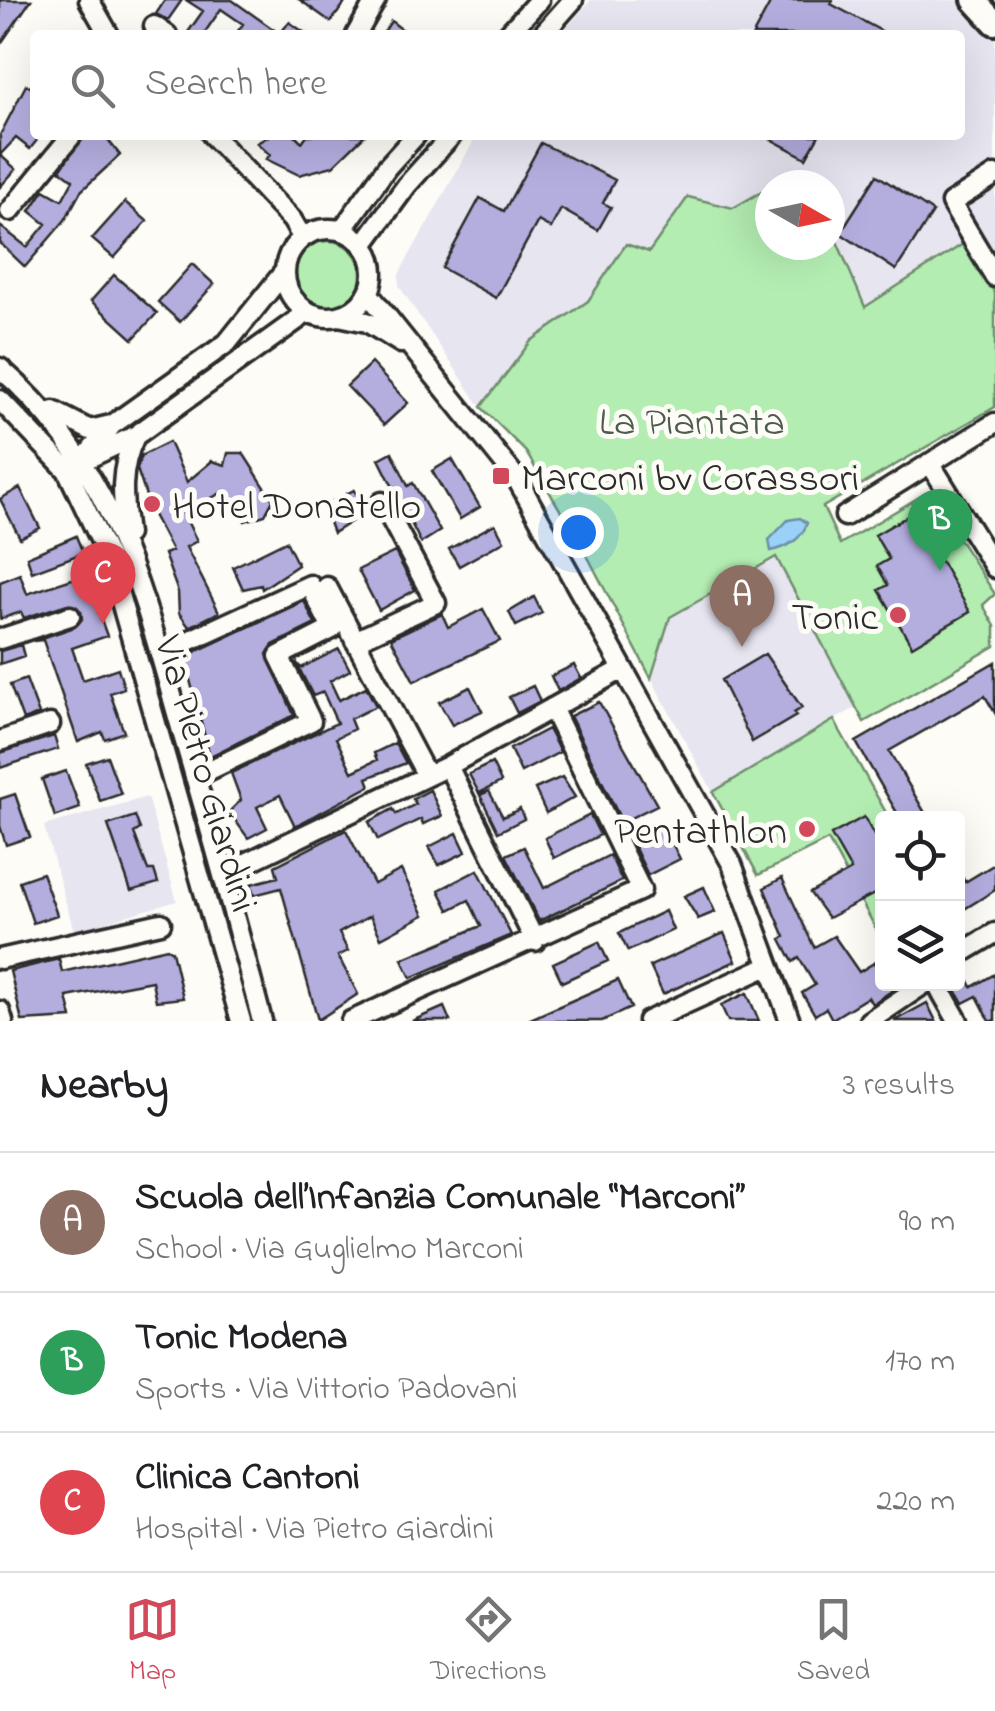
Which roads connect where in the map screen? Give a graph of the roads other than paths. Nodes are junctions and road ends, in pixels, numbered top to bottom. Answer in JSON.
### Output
{"nodes":[{"id":1,"x":89,"y":0,"type":"edge"},
{"id":2,"x":376,"y":0,"type":"edge"},
{"id":3,"x":539,"y":0,"type":"edge"},
{"id":4,"x":574,"y":0,"type":"edge"},
{"id":5,"x":974,"y":0,"type":"edge"},
{"id":6,"x":995,"y":23,"type":"edge"},
{"id":7,"x":106,"y":30,"type":"edge"},
{"id":8,"x":359,"y":30,"type":"edge"},
{"id":9,"x":512,"y":30,"type":"edge"},
{"id":10,"x":547,"y":30,"type":"edge"},
{"id":11,"x":68,"y":140,"type":"edge"},
{"id":12,"x":224,"y":140,"type":"edge"},
{"id":13,"x":411,"y":140,"type":"edge"},
{"id":14,"x":448,"y":140,"type":"edge"},
{"id":15,"x":995,"y":174,"type":"edge"},
{"id":16,"x":10,"y":211,"type":"dead end"},
{"id":17,"x":342,"y":230,"type":"junction"},
{"id":18,"x":302,"y":237,"type":"junction"},
{"id":19,"x":364,"y":245,"type":"junction"},
{"id":20,"x":284,"y":272,"type":"junction"},
{"id":21,"x":995,"y":277,"type":"edge"},
{"id":22,"x":368,"y":294,"type":"junction"},
{"id":23,"x":308,"y":312,"type":"junction"},
{"id":24,"x":339,"y":316,"type":"junction"},
{"id":25,"x":418,"y":354,"type":"junction"},
{"id":26,"x":0,"y":368,"type":"edge"},
{"id":27,"x":31,"y":394,"type":"junction"},
{"id":28,"x":1,"y":404,"type":"edge"},
{"id":29,"x":995,"y":423,"type":"edge"},
{"id":30,"x":112,"y":425,"type":"junction"},
{"id":31,"x":135,"y":436,"type":"junction"},
{"id":32,"x":84,"y":460,"type":"junction"},
{"id":33,"x":930,"y":463,"type":"junction"},
{"id":34,"x":67,"y":470,"type":"junction"},
{"id":35,"x":382,"y":502,"type":"dead end"},
{"id":36,"x":844,"y":516,"type":"dead end"},
{"id":37,"x":129,"y":549,"type":"junction"},
{"id":38,"x":995,"y":568,"type":"edge"},
{"id":39,"x":318,"y":586,"type":"junction"},
{"id":40,"x":70,"y":616,"type":"dead end"},
{"id":41,"x":0,"y":639,"type":"edge"},
{"id":42,"x":355,"y":641,"type":"junction"},
{"id":43,"x":160,"y":654,"type":"junction"},
{"id":44,"x":621,"y":670,"type":"junction"},
{"id":45,"x":552,"y":708,"type":"junction"},
{"id":46,"x":50,"y":724,"type":"dead end"},
{"id":47,"x":0,"y":741,"type":"edge"},
{"id":48,"x":448,"y":766,"type":"junction"},
{"id":49,"x":426,"y":776,"type":"junction"},
{"id":50,"x":196,"y":777,"type":"junction"},
{"id":51,"x":223,"y":874,"type":"junction"},
{"id":52,"x":162,"y":923,"type":"dead end"},
{"id":53,"x":995,"y":933,"type":"edge"},
{"id":54,"x":535,"y":941,"type":"junction"},
{"id":55,"x":965,"y":951,"type":"edge"},
{"id":56,"x":0,"y":959,"type":"edge"},
{"id":57,"x":768,"y":966,"type":"junction"},
{"id":58,"x":913,"y":991,"type":"edge"},
{"id":59,"x":941,"y":991,"type":"edge"},
{"id":60,"x":0,"y":1011,"type":"edge"},
{"id":61,"x":791,"y":1018,"type":"edge"},
{"id":62,"x":3,"y":1021,"type":"edge"},
{"id":63,"x":242,"y":1021,"type":"edge"},
{"id":64,"x":262,"y":1021,"type":"edge"},
{"id":65,"x":351,"y":1021,"type":"edge"},
{"id":66,"x":648,"y":1021,"type":"edge"},
{"id":67,"x":868,"y":1021,"type":"edge"},
{"id":68,"x":958,"y":1021,"type":"edge"}],
"edges":[{"from":1,"to":7,"type":"street"},
{"from":2,"to":8,"type":"street"},
{"from":3,"to":9,"type":"street"},
{"from":4,"to":10,"type":"street"},
{"from":5,"to":6,"type":"main road"},
{"from":11,"to":16,"type":"street"},
{"from":12,"to":18,"type":"street"},
{"from":13,"to":17,"type":"street"},
{"from":14,"to":19,"type":"street"},
{"from":15,"to":21,"type":"street"},
{"from":17,"to":18,"type":"street"},
{"from":17,"to":19,"type":"street"},
{"from":18,"to":20,"type":"street"},
{"from":19,"to":22,"type":"street"},
{"from":20,"to":23,"type":"street"},
{"from":20,"to":30,"type":"street"},
{"from":22,"to":24,"type":"street"},
{"from":22,"to":25,"type":"street"},
{"from":23,"to":24,"type":"street"},
{"from":23,"to":31,"type":"street"},
{"from":24,"to":25,"type":"street"},
{"from":25,"to":44,"type":"street"},
{"from":26,"to":27,"type":"street","name":"Via Pietro Giardini"},
{"from":27,"to":30,"type":"street"},
{"from":27,"to":32,"type":"street","name":"Via Pietro Giardini"},
{"from":28,"to":34,"type":"street","name":"Via Pietro Giardini"},
{"from":29,"to":33,"type":"street"},
{"from":30,"to":32,"type":"street"},
{"from":31,"to":32,"type":"street"},
{"from":31,"to":37,"type":"street","name":"Via Pietro Giardini"},
{"from":32,"to":34,"type":"street"},
{"from":32,"to":37,"type":"street","name":"Via Pietro Giardini"},
{"from":33,"to":36,"type":"street"},
{"from":33,"to":38,"type":"street"},
{"from":34,"to":63,"type":"street","name":"Via Pietro Giardini"},
{"from":35,"to":42,"type":"street"},
{"from":37,"to":43,"type":"street","name":"Via Pietro Giardini"},
{"from":39,"to":42,"type":"street"},
{"from":39,"to":43,"type":"street"},
{"from":39,"to":50,"type":"street","name":"Via Pietro Giardini"},
{"from":40,"to":41,"type":"street"},
{"from":42,"to":49,"type":"street"},
{"from":43,"to":50,"type":"street","name":"Via Pietro Giardini"},
{"from":44,"to":45,"type":"street"},
{"from":44,"to":57,"type":"street"},
{"from":45,"to":48,"type":"street"},
{"from":45,"to":54,"type":"street"},
{"from":46,"to":47,"type":"street"},
{"from":48,"to":49,"type":"street"},
{"from":48,"to":54,"type":"street"},
{"from":49,"to":51,"type":"street"},
{"from":50,"to":51,"type":"street","name":"Via Pietro Giardini"},
{"from":51,"to":64,"type":"street","name":"Via Pietro Giardini"},
{"from":52,"to":56,"type":"street"},
{"from":53,"to":55,"type":"street"},
{"from":54,"to":65,"type":"street"},
{"from":57,"to":61,"type":"street"},
{"from":57,"to":66,"type":"street"},
{"from":58,"to":67,"type":"street"},
{"from":59,"to":68,"type":"street"},
{"from":60,"to":62,"type":"street"}]}
